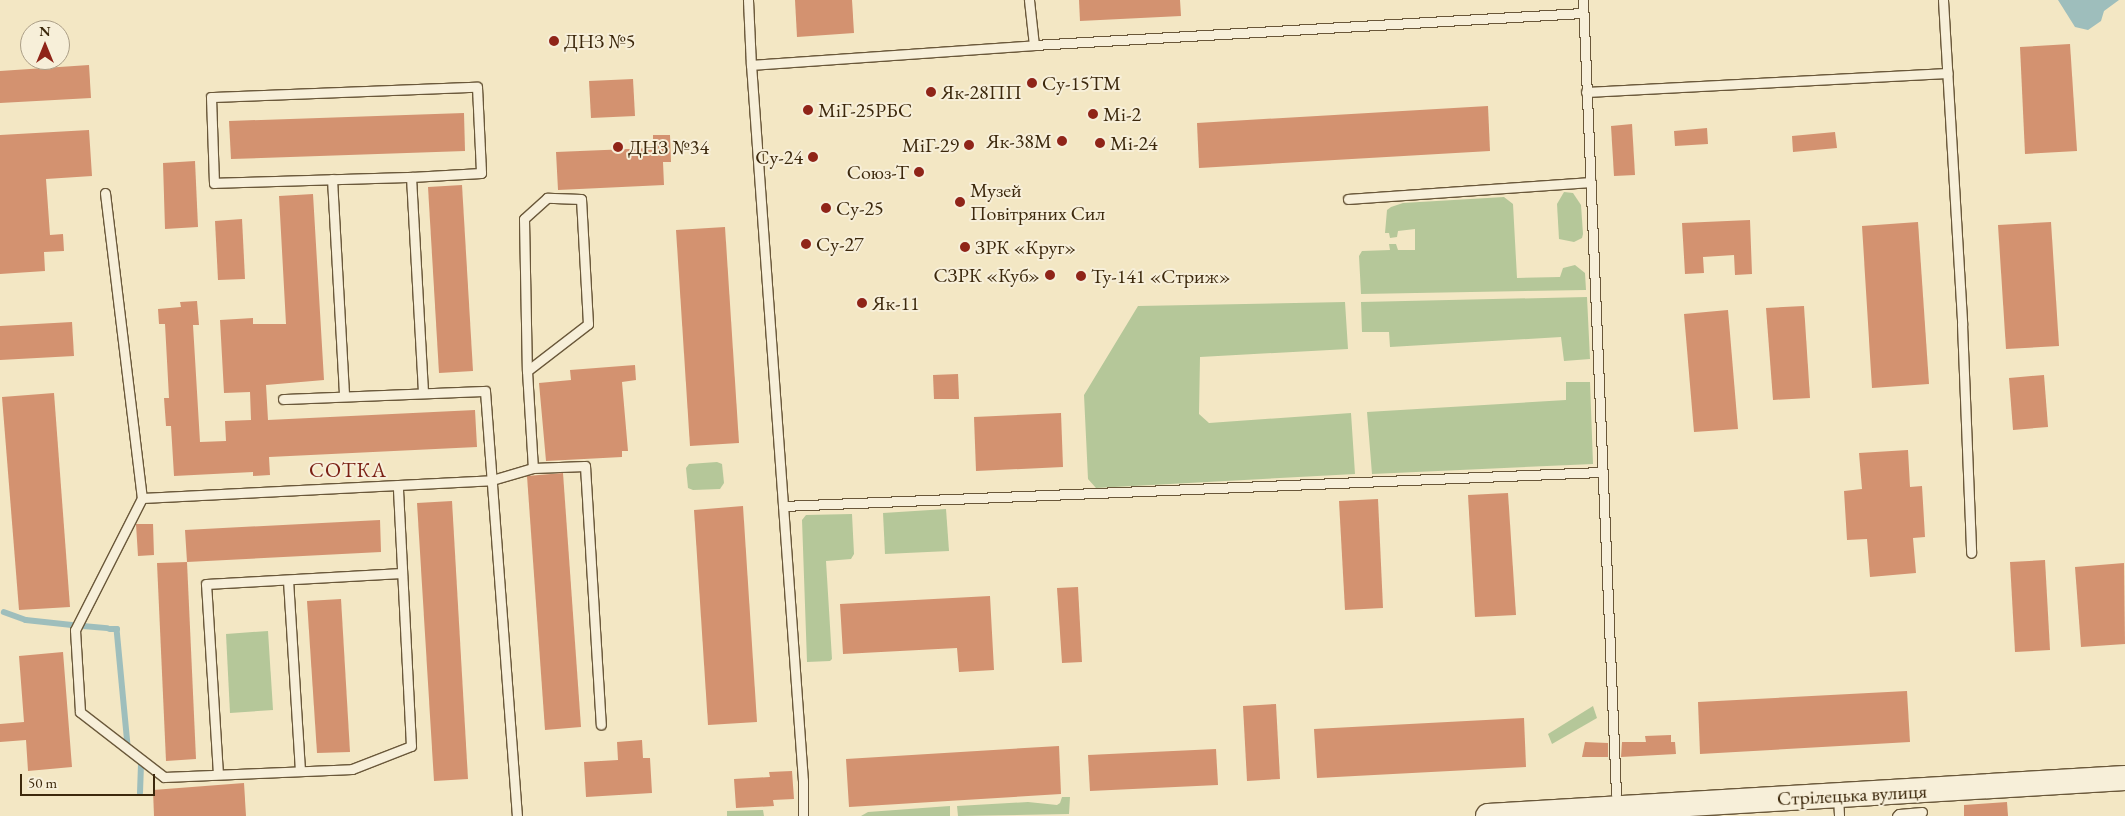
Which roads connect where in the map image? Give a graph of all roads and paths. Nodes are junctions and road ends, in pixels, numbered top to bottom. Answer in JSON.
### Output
{"nodes":[{"id":1,"x":748,"y":0,"type":"edge"},
{"id":2,"x":1030,"y":0,"type":"edge"},
{"id":3,"x":1583,"y":0,"type":"edge"},
{"id":4,"x":1943,"y":0,"type":"edge"},
{"id":5,"x":1583,"y":13,"type":"junction"},
{"id":6,"x":1034,"y":46,"type":"junction"},
{"id":7,"x":751,"y":65,"type":"junction"},
{"id":8,"x":1948,"y":73,"type":"junction"},
{"id":9,"x":1586,"y":92,"type":"junction"},
{"id":10,"x":411,"y":177,"type":"junction"},
{"id":11,"x":332,"y":179,"type":"junction"},
{"id":12,"x":1590,"y":182,"type":"junction"},
{"id":13,"x":105,"y":193,"type":"dead end"},
{"id":14,"x":1348,"y":199,"type":"dead end"},
{"id":15,"x":527,"y":371,"type":"junction"},
{"id":16,"x":423,"y":393,"type":"junction"},
{"id":17,"x":344,"y":396,"type":"junction"},
{"id":18,"x":283,"y":399,"type":"dead end"},
{"id":19,"x":534,"y":468,"type":"junction"},
{"id":20,"x":1602,"y":472,"type":"junction"},
{"id":21,"x":492,"y":480,"type":"junction"},
{"id":22,"x":398,"y":485,"type":"junction"},
{"id":23,"x":142,"y":498,"type":"junction"},
{"id":24,"x":782,"y":506,"type":"junction"},
{"id":25,"x":1971,"y":553,"type":"dead end"},
{"id":26,"x":402,"y":573,"type":"junction"},
{"id":27,"x":288,"y":580,"type":"junction"},
{"id":28,"x":601,"y":725,"type":"dead end"},
{"id":29,"x":300,"y":772,"type":"junction"},
{"id":30,"x":218,"y":774,"type":"junction"},
{"id":31,"x":2125,"y":778,"type":"edge"},
{"id":32,"x":1616,"y":794,"type":"dead end"},
{"id":33,"x":1838,"y":806,"type":"edge"},
{"id":34,"x":1921,"y":806,"type":"edge"},
{"id":35,"x":517,"y":816,"type":"edge"},
{"id":36,"x":803,"y":816,"type":"edge"},
{"id":37,"x":1488,"y":816,"type":"edge"},
{"id":38,"x":1897,"y":816,"type":"edge"}],
"edges":[{"from":1,"to":7,"type":"lane"},
{"from":2,"to":6,"type":"lane"},
{"from":3,"to":5,"type":"lane"},
{"from":4,"to":8,"type":"lane"},
{"from":5,"to":6,"type":"lane"},
{"from":5,"to":9,"type":"lane"},
{"from":6,"to":7,"type":"lane"},
{"from":7,"to":24,"type":"lane"},
{"from":8,"to":9,"type":"lane"},
{"from":8,"to":25,"type":"lane"},
{"from":9,"to":12,"type":"lane"},
{"from":10,"to":11,"type":"lane"},
{"from":10,"to":11,"type":"lane"},
{"from":10,"to":16,"type":"lane"},
{"from":11,"to":17,"type":"lane"},
{"from":12,"to":14,"type":"lane"},
{"from":12,"to":20,"type":"lane"},
{"from":13,"to":23,"type":"lane"},
{"from":15,"to":15,"type":"lane"},
{"from":15,"to":19,"type":"lane"},
{"from":16,"to":17,"type":"lane"},
{"from":16,"to":21,"type":"lane"},
{"from":17,"to":18,"type":"lane"},
{"from":19,"to":21,"type":"lane"},
{"from":19,"to":28,"type":"lane"},
{"from":20,"to":24,"type":"lane"},
{"from":20,"to":32,"type":"lane"},
{"from":21,"to":22,"type":"lane"},
{"from":21,"to":35,"type":"lane"},
{"from":22,"to":23,"type":"lane"},
{"from":22,"to":26,"type":"lane"},
{"from":23,"to":30,"type":"lane"},
{"from":24,"to":36,"type":"lane"},
{"from":26,"to":27,"type":"lane"},
{"from":26,"to":29,"type":"lane"},
{"from":27,"to":29,"type":"lane"},
{"from":27,"to":30,"type":"lane"},
{"from":29,"to":30,"type":"lane"},
{"from":31,"to":34,"type":"main road","name":"Стрілецька вулиця"},
{"from":33,"to":34,"type":"main road","name":"Стрілецька вулиця"},
{"from":33,"to":37,"type":"main road","name":"Стрілецька вулиця"},
{"from":34,"to":38,"type":"lane"}]}
